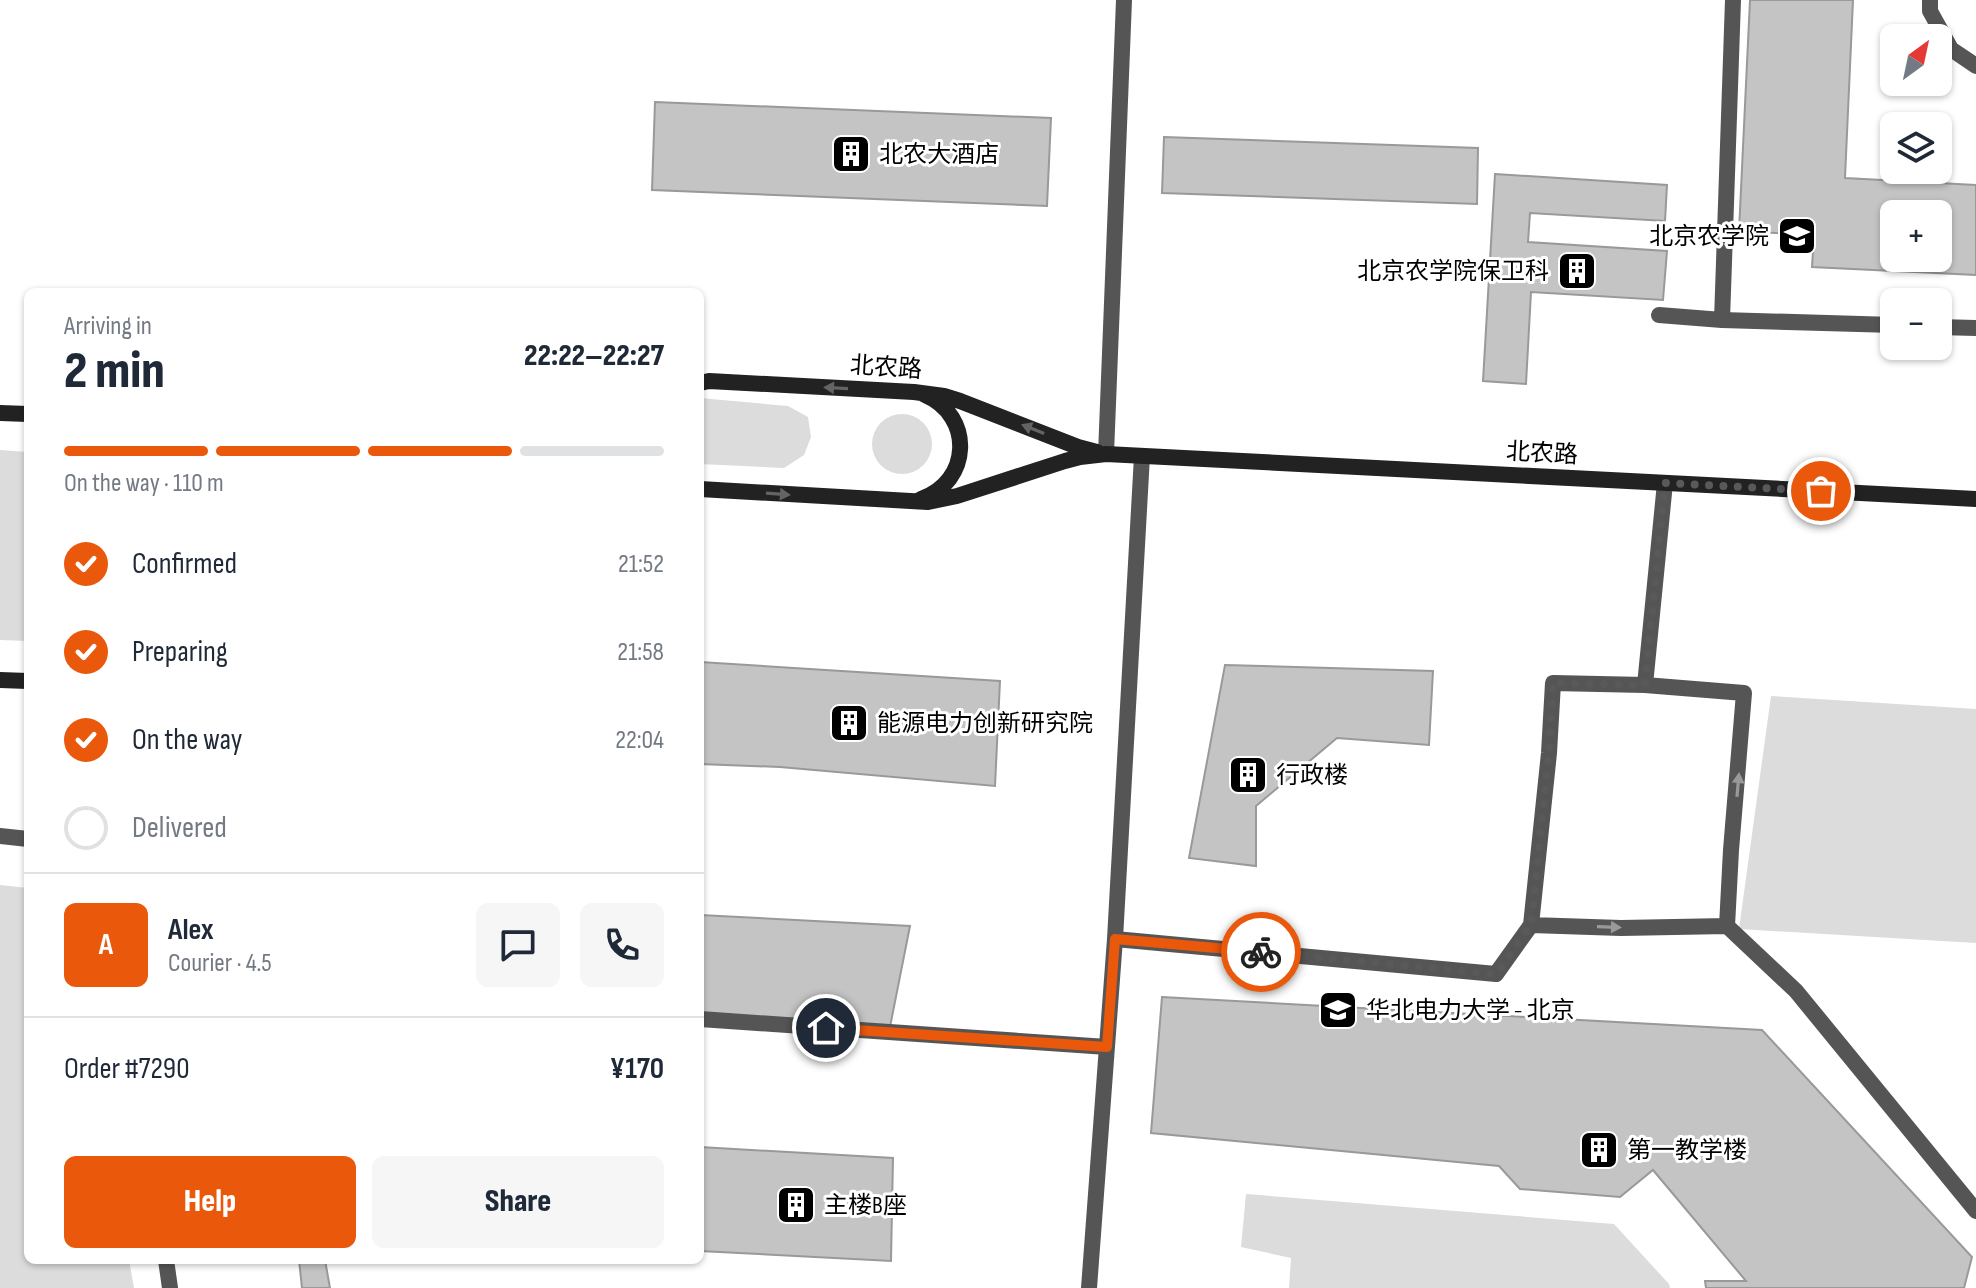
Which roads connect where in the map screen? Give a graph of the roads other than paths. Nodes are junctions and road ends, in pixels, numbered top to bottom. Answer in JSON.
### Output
{"nodes":[{"id":1,"x":1124,"y":0,"type":"edge"},
{"id":2,"x":1733,"y":0,"type":"edge"},
{"id":3,"x":1930,"y":0,"type":"edge"},
{"id":4,"x":1976,"y":66,"type":"edge"},
{"id":5,"x":1659,"y":315,"type":"dead end"},
{"id":6,"x":1722,"y":320,"type":"junction"},
{"id":7,"x":1880,"y":325,"type":"edge"},
{"id":8,"x":1952,"y":327,"type":"edge"},
{"id":9,"x":1976,"y":328,"type":"edge"},
{"id":10,"x":704,"y":383,"type":"edge"},
{"id":11,"x":914,"y":392,"type":"junction"},
{"id":12,"x":0,"y":413,"type":"edge"},
{"id":13,"x":24,"y":414,"type":"edge"},
{"id":14,"x":1106,"y":454,"type":"junction"},
{"id":15,"x":1142,"y":456,"type":"junction"},
{"id":16,"x":1665,"y":483,"type":"junction"},
{"id":17,"x":704,"y":489,"type":"edge"},
{"id":18,"x":1976,"y":499,"type":"edge"},
{"id":19,"x":912,"y":502,"type":"junction"},
{"id":20,"x":0,"y":680,"type":"edge"},
{"id":21,"x":24,"y":681,"type":"edge"},
{"id":22,"x":1645,"y":685,"type":"junction"},
{"id":23,"x":0,"y":836,"type":"edge"},
{"id":24,"x":24,"y":839,"type":"edge"},
{"id":25,"x":1531,"y":925,"type":"junction"},
{"id":26,"x":1727,"y":926,"type":"junction"},
{"id":27,"x":1115,"y":939,"type":"junction"},
{"id":28,"x":704,"y":1019,"type":"edge"},
{"id":29,"x":1107,"y":1047,"type":"junction"},
{"id":30,"x":1976,"y":1211,"type":"edge"},
{"id":31,"x":167,"y":1264,"type":"edge"},
{"id":32,"x":170,"y":1288,"type":"edge"},
{"id":33,"x":1089,"y":1288,"type":"edge"}],
"edges":[{"from":1,"to":14,"type":"lane"},
{"from":2,"to":6,"type":"lane"},
{"from":3,"to":4,"type":"lane"},
{"from":5,"to":6,"type":"lane"},
{"from":6,"to":7,"type":"lane"},
{"from":8,"to":9,"type":"lane"},
{"from":11,"to":10,"type":"street","name":"北农路","one_way":true},
{"from":14,"to":11,"type":"street","name":"北农路","one_way":true},
{"from":11,"to":19,"type":"street"},
{"from":12,"to":13,"type":"street"},
{"from":14,"to":15,"type":"street","name":"北农路"},
{"from":14,"to":19,"type":"street","name":"北农路"},
{"from":15,"to":16,"type":"street","name":"北农路"},
{"from":15,"to":27,"type":"lane"},
{"from":16,"to":18,"type":"street","name":"北农路"},
{"from":16,"to":22,"type":"lane"},
{"from":17,"to":19,"type":"street","name":"北农路","one_way":true},
{"from":20,"to":21,"type":"street"},
{"from":22,"to":25,"type":"lane"},
{"from":26,"to":22,"type":"lane","one_way":true},
{"from":23,"to":24,"type":"lane"},
{"from":25,"to":26,"type":"lane","one_way":true},
{"from":25,"to":27,"type":"lane"},
{"from":26,"to":30,"type":"lane"},
{"from":27,"to":29,"type":"lane"},
{"from":28,"to":29,"type":"lane"},
{"from":29,"to":33,"type":"lane"},
{"from":31,"to":32,"type":"lane"}]}
